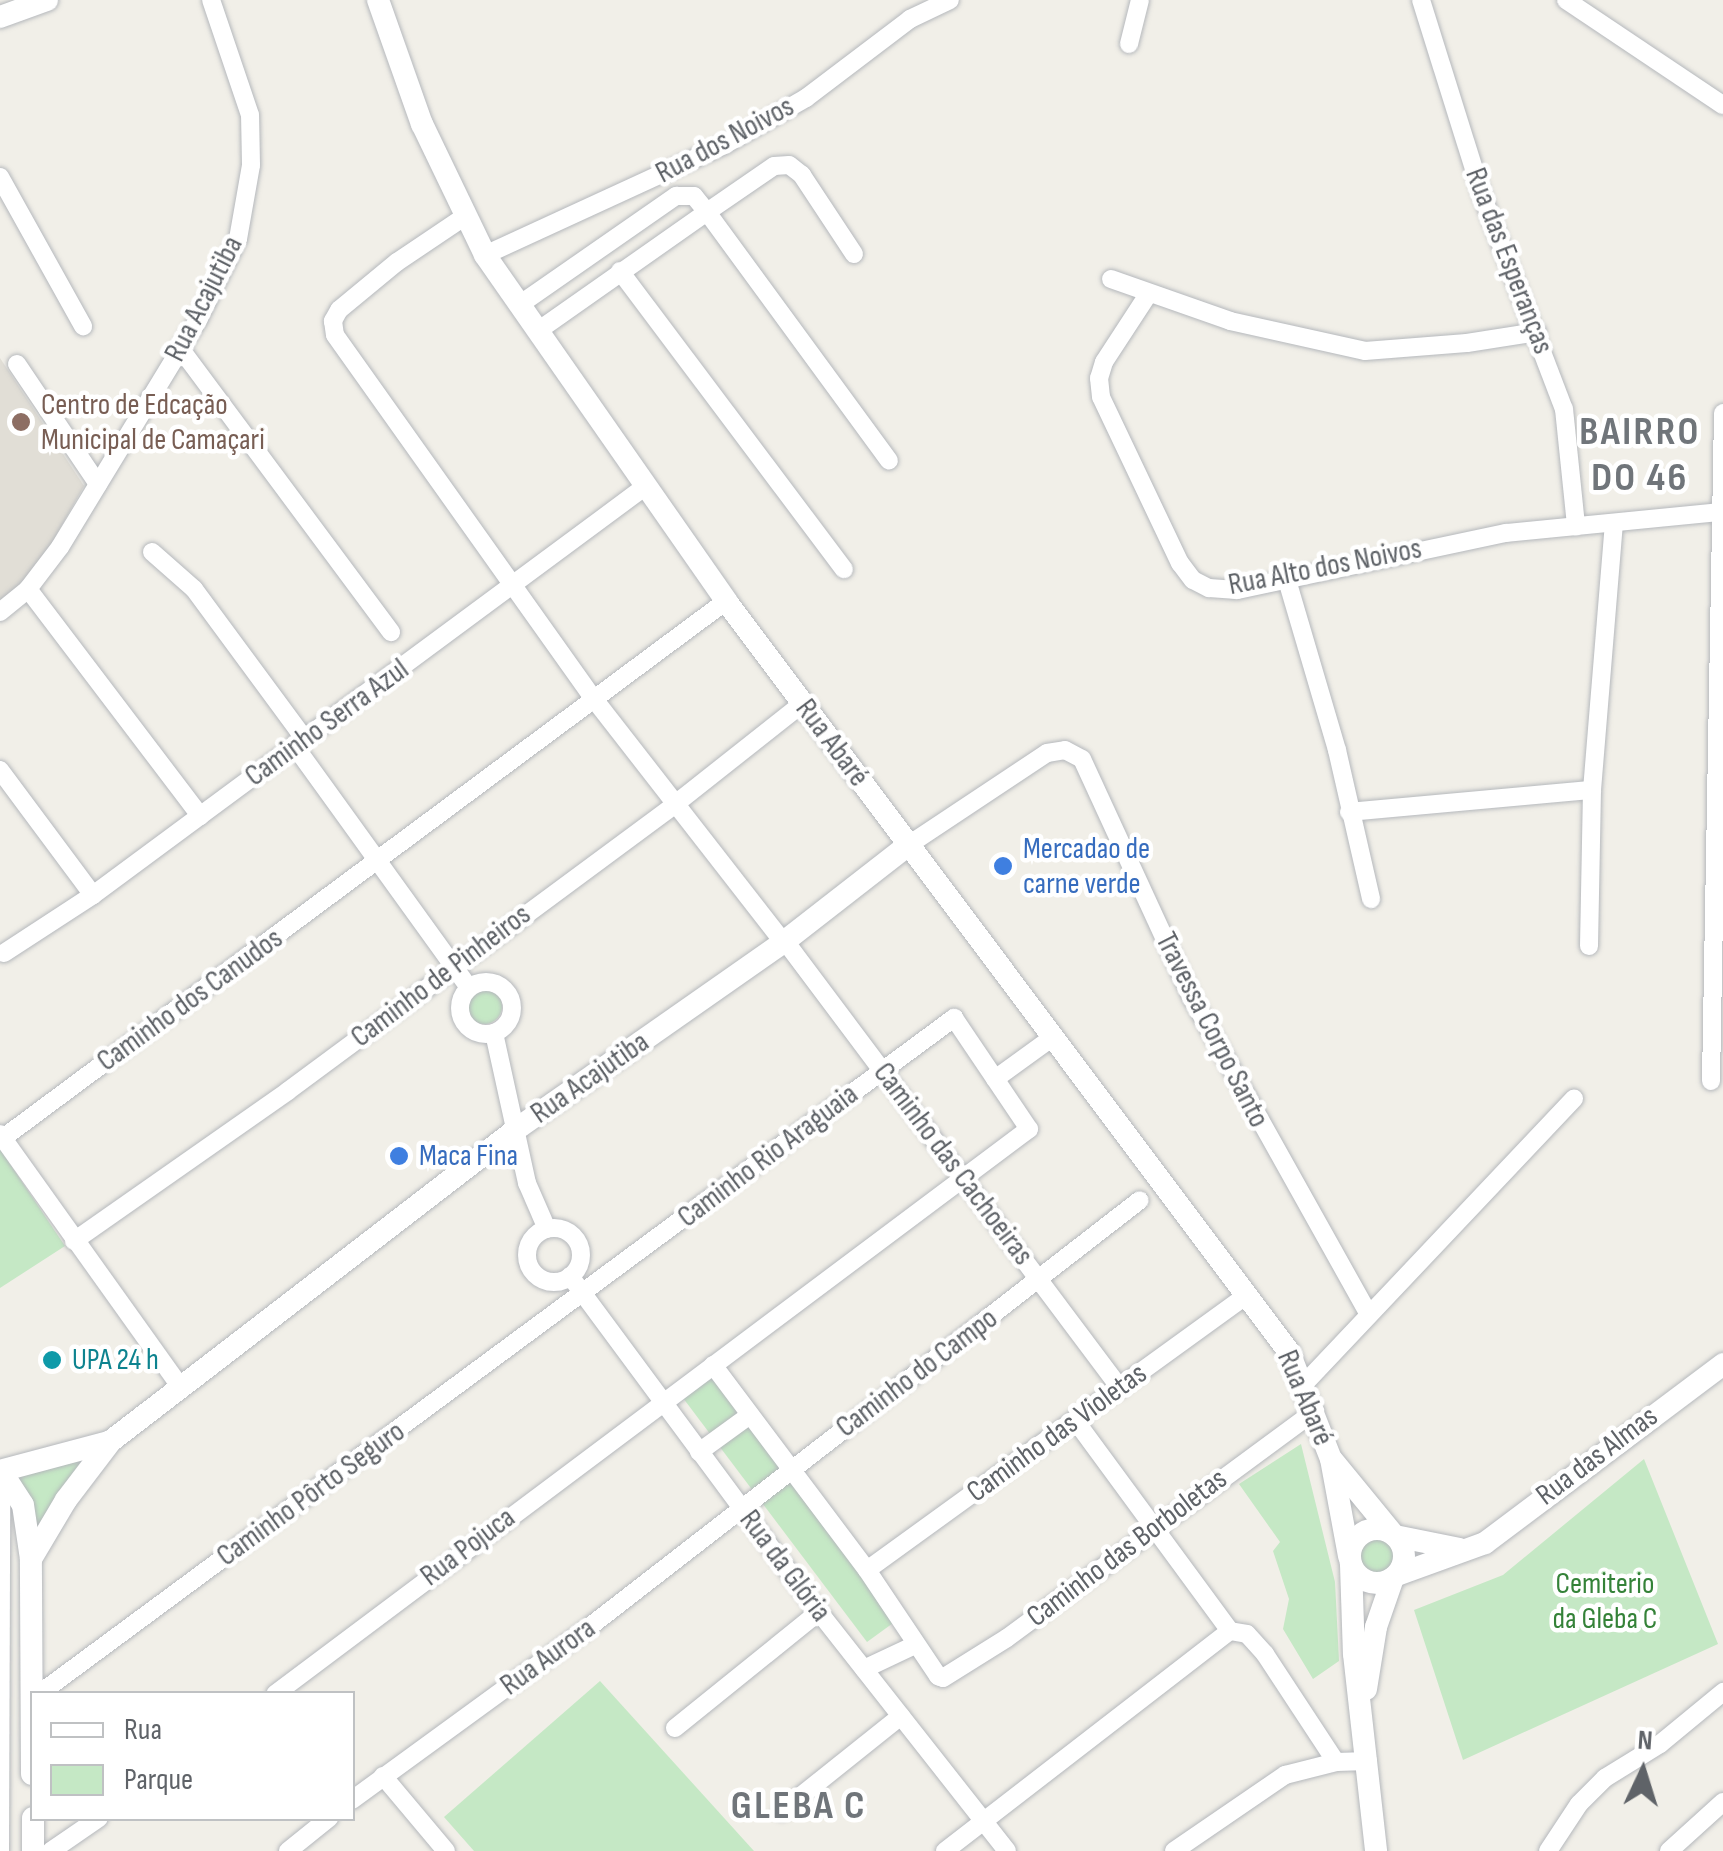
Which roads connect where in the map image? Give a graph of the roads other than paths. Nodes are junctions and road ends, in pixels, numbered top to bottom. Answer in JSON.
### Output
{"nodes":[{"id":1,"x":47,"y":0,"type":"edge"},
{"id":2,"x":211,"y":0,"type":"edge"},
{"id":3,"x":378,"y":0,"type":"edge"},
{"id":4,"x":950,"y":0,"type":"edge"},
{"id":5,"x":1140,"y":0,"type":"edge"},
{"id":6,"x":1420,"y":0,"type":"edge"},
{"id":7,"x":1566,"y":0,"type":"edge"},
{"id":8,"x":0,"y":17,"type":"edge"},
{"id":9,"x":1129,"y":44,"type":"dead end"},
{"id":10,"x":1723,"y":105,"type":"edge"},
{"id":11,"x":0,"y":177,"type":"edge"},
{"id":12,"x":707,"y":212,"type":"junction"},
{"id":13,"x":464,"y":217,"type":"junction"},
{"id":14,"x":854,"y":254,"type":"dead end"},
{"id":15,"x":485,"y":255,"type":"junction"},
{"id":16,"x":620,"y":271,"type":"junction"},
{"id":17,"x":1111,"y":280,"type":"dead end"},
{"id":18,"x":1149,"y":293,"type":"junction"},
{"id":19,"x":522,"y":303,"type":"junction"},
{"id":20,"x":83,"y":326,"type":"dead end"},
{"id":21,"x":540,"y":330,"type":"junction"},
{"id":22,"x":1537,"y":332,"type":"junction"},
{"id":23,"x":180,"y":348,"type":"junction"},
{"id":24,"x":17,"y":364,"type":"dead end"},
{"id":25,"x":1723,"y":413,"type":"edge"},
{"id":26,"x":889,"y":462,"type":"dead end"},
{"id":27,"x":98,"y":484,"type":"junction"},
{"id":28,"x":646,"y":486,"type":"junction"},
{"id":29,"x":1720,"y":512,"type":"junction"},
{"id":30,"x":1614,"y":524,"type":"junction"},
{"id":31,"x":1576,"y":526,"type":"junction"},
{"id":32,"x":1721,"y":540,"type":"edge"},
{"id":33,"x":152,"y":552,"type":"dead end"},
{"id":34,"x":844,"y":569,"type":"dead end"},
{"id":35,"x":1287,"y":580,"type":"junction"},
{"id":36,"x":514,"y":586,"type":"junction"},
{"id":37,"x":28,"y":588,"type":"junction"},
{"id":38,"x":726,"y":601,"type":"junction"},
{"id":39,"x":0,"y":612,"type":"edge"},
{"id":40,"x":391,"y":632,"type":"dead end"},
{"id":41,"x":594,"y":699,"type":"junction"},
{"id":42,"x":802,"y":704,"type":"junction"},
{"id":43,"x":299,"y":741,"type":"junction"},
{"id":44,"x":0,"y":770,"type":"edge"},
{"id":45,"x":1592,"y":790,"type":"junction"},
{"id":46,"x":674,"y":805,"type":"junction"},
{"id":47,"x":1349,"y":812,"type":"junction"},
{"id":48,"x":200,"y":816,"type":"junction"},
{"id":49,"x":907,"y":846,"type":"junction"},
{"id":50,"x":377,"y":860,"type":"junction"},
{"id":51,"x":93,"y":895,"type":"junction"},
{"id":52,"x":1372,"y":899,"type":"dead end"},
{"id":53,"x":784,"y":942,"type":"junction"},
{"id":54,"x":1589,"y":946,"type":"dead end"},
{"id":55,"x":4,"y":953,"type":"dead end"},
{"id":56,"x":452,"y":968,"type":"junction"},
{"id":57,"x":469,"y":988,"type":"junction"},
{"id":58,"x":494,"y":1033,"type":"junction"},
{"id":59,"x":1053,"y":1038,"type":"junction"},
{"id":60,"x":883,"y":1070,"type":"junction"},
{"id":61,"x":995,"y":1079,"type":"junction"},
{"id":62,"x":1711,"y":1082,"type":"dead end"},
{"id":63,"x":1574,"y":1098,"type":"dead end"},
{"id":64,"x":518,"y":1128,"type":"junction"},
{"id":65,"x":1,"y":1136,"type":"edge"},
{"id":66,"x":964,"y":1178,"type":"junction"},
{"id":67,"x":1140,"y":1200,"type":"dead end"},
{"id":68,"x":546,"y":1229,"type":"junction"},
{"id":69,"x":74,"y":1242,"type":"junction"},
{"id":70,"x":570,"y":1276,"type":"junction"},
{"id":71,"x":1040,"y":1280,"type":"junction"},
{"id":72,"x":582,"y":1294,"type":"junction"},
{"id":73,"x":1247,"y":1295,"type":"junction"},
{"id":74,"x":1370,"y":1315,"type":"junction"},
{"id":75,"x":1723,"y":1364,"type":"edge"},
{"id":76,"x":713,"y":1365,"type":"junction"},
{"id":77,"x":1304,"y":1384,"type":"junction"},
{"id":78,"x":182,"y":1388,"type":"junction"},
{"id":79,"x":1120,"y":1388,"type":"junction"},
{"id":80,"x":663,"y":1403,"type":"junction"},
{"id":81,"x":1315,"y":1411,"type":"junction"},
{"id":82,"x":750,"y":1415,"type":"junction"},
{"id":83,"x":1075,"y":1420,"type":"junction"},
{"id":84,"x":111,"y":1441,"type":"junction"},
{"id":85,"x":699,"y":1452,"type":"junction"},
{"id":86,"x":1331,"y":1459,"type":"junction"},
{"id":87,"x":790,"y":1468,"type":"junction"},
{"id":88,"x":0,"y":1471,"type":"edge"},
{"id":89,"x":742,"y":1510,"type":"junction"},
{"id":90,"x":1154,"y":1530,"type":"junction"},
{"id":91,"x":1394,"y":1535,"type":"junction"},
{"id":92,"x":1473,"y":1549,"type":"junction"},
{"id":93,"x":31,"y":1558,"type":"junction"},
{"id":94,"x":1350,"y":1561,"type":"junction"},
{"id":95,"x":868,"y":1570,"type":"junction"},
{"id":96,"x":1395,"y":1576,"type":"junction"},
{"id":97,"x":819,"y":1612,"type":"junction"},
{"id":98,"x":1230,"y":1632,"type":"junction"},
{"id":99,"x":916,"y":1644,"type":"junction"},
{"id":100,"x":864,"y":1669,"type":"junction"},
{"id":101,"x":32,"y":1691,"type":"edge"},
{"id":102,"x":43,"y":1691,"type":"edge"},
{"id":103,"x":279,"y":1691,"type":"edge"},
{"id":104,"x":1723,"y":1692,"type":"edge"},
{"id":105,"x":1362,"y":1707,"type":"junction"},
{"id":106,"x":900,"y":1716,"type":"junction"},
{"id":107,"x":675,"y":1728,"type":"dead end"},
{"id":108,"x":1,"y":1752,"type":"edge"},
{"id":109,"x":1368,"y":1761,"type":"junction"},
{"id":110,"x":1336,"y":1762,"type":"junction"},
{"id":111,"x":384,"y":1776,"type":"junction"},
{"id":112,"x":355,"y":1798,"type":"edge"},
{"id":113,"x":1723,"y":1802,"type":"edge"},
{"id":114,"x":782,"y":1811,"type":"dead end"},
{"id":115,"x":33,"y":1821,"type":"edge"},
{"id":116,"x":96,"y":1821,"type":"edge"},
{"id":117,"x":325,"y":1821,"type":"edge"},
{"id":118,"x":983,"y":1822,"type":"junction"},
{"id":119,"x":0,"y":1851,"type":"edge"},
{"id":120,"x":33,"y":1851,"type":"edge"},
{"id":121,"x":51,"y":1851,"type":"edge"},
{"id":122,"x":288,"y":1851,"type":"edge"},
{"id":123,"x":446,"y":1851,"type":"edge"},
{"id":124,"x":944,"y":1851,"type":"edge"},
{"id":125,"x":1007,"y":1851,"type":"edge"},
{"id":126,"x":1174,"y":1851,"type":"edge"},
{"id":127,"x":1376,"y":1851,"type":"edge"},
{"id":128,"x":1548,"y":1851,"type":"edge"},
{"id":129,"x":1669,"y":1851,"type":"edge"}],
"edges":[{"from":1,"to":8,"type":"street"},
{"from":2,"to":23,"type":"street","name":"Rua Acajutiba"},
{"from":3,"to":13,"type":"street","name":"Rua Abaré"},
{"from":4,"to":15,"type":"street","name":"Rua dos Noivos"},
{"from":5,"to":9,"type":"street"},
{"from":6,"to":22,"type":"street","name":"Rua das Esperanças"},
{"from":7,"to":10,"type":"street"},
{"from":11,"to":20,"type":"street"},
{"from":12,"to":14,"type":"street"},
{"from":12,"to":16,"type":"street"},
{"from":12,"to":19,"type":"street"},
{"from":12,"to":26,"type":"street"},
{"from":13,"to":15,"type":"street","name":"Rua Abaré"},
{"from":13,"to":36,"type":"street","name":"Caminho das Cachoeiras"},
{"from":15,"to":19,"type":"street","name":"Rua Abaré"},
{"from":16,"to":21,"type":"street"},
{"from":16,"to":34,"type":"street"},
{"from":17,"to":18,"type":"street"},
{"from":18,"to":22,"type":"street"},
{"from":18,"to":35,"type":"street","name":"Rua Alto dos Noivos"},
{"from":19,"to":21,"type":"street","name":"Rua Abaré"},
{"from":21,"to":28,"type":"street","name":"Rua Abaré"},
{"from":22,"to":31,"type":"street","name":"Rua das Esperanças"},
{"from":23,"to":27,"type":"street","name":"Rua Acajutiba"},
{"from":23,"to":40,"type":"street"},
{"from":24,"to":27,"type":"street"},
{"from":25,"to":29,"type":"street"},
{"from":27,"to":37,"type":"street","name":"Rua Acajutiba"},
{"from":28,"to":36,"type":"street","name":"Caminho Serra Azul"},
{"from":28,"to":38,"type":"street","name":"Rua Abaré"},
{"from":29,"to":30,"type":"street","name":"Rua Alto dos Noivos"},
{"from":29,"to":32,"type":"street"},
{"from":30,"to":31,"type":"street","name":"Rua Alto dos Noivos"},
{"from":30,"to":45,"type":"street"},
{"from":31,"to":35,"type":"street","name":"Rua Alto dos Noivos"},
{"from":32,"to":62,"type":"street"},
{"from":33,"to":43,"type":"street"},
{"from":35,"to":47,"type":"street"},
{"from":36,"to":41,"type":"street","name":"Caminho das Cachoeiras"},
{"from":36,"to":43,"type":"street","name":"Caminho Serra Azul"},
{"from":37,"to":39,"type":"street","name":"Rua Acajutiba"},
{"from":37,"to":48,"type":"street"},
{"from":38,"to":41,"type":"street","name":"Caminho dos Canudos"},
{"from":38,"to":42,"type":"street","name":"Rua Abaré"},
{"from":41,"to":46,"type":"street","name":"Caminho das Cachoeiras"},
{"from":41,"to":50,"type":"street","name":"Caminho dos Canudos"},
{"from":42,"to":46,"type":"street","name":"Caminho de Pinheiros"},
{"from":42,"to":49,"type":"street","name":"Rua Abaré"},
{"from":43,"to":48,"type":"street","name":"Caminho Serra Azul"},
{"from":43,"to":50,"type":"street"},
{"from":44,"to":51,"type":"street"},
{"from":45,"to":47,"type":"street"},
{"from":45,"to":54,"type":"street"},
{"from":46,"to":53,"type":"street","name":"Caminho das Cachoeiras"},
{"from":46,"to":56,"type":"street","name":"Caminho de Pinheiros"},
{"from":47,"to":52,"type":"street"},
{"from":48,"to":51,"type":"street","name":"Caminho Serra Azul"},
{"from":49,"to":53,"type":"street","name":"Rua Acajutiba"},
{"from":49,"to":59,"type":"street","name":"Rua Abaré"},
{"from":49,"to":74,"type":"street","name":"Travessa Corpo Santo"},
{"from":50,"to":56,"type":"street"},
{"from":50,"to":65,"type":"street","name":"Caminho dos Canudos"},
{"from":51,"to":55,"type":"street","name":"Caminho Serra Azul"},
{"from":53,"to":60,"type":"street","name":"Caminho das Cachoeiras"},
{"from":53,"to":64,"type":"street","name":"Rua Acajutiba"},
{"from":56,"to":57,"type":"street"},
{"from":56,"to":69,"type":"street","name":"Caminho de Pinheiros"},
{"from":57,"to":58,"type":"street"},
{"from":57,"to":58,"type":"street"},
{"from":58,"to":64,"type":"street"},
{"from":59,"to":61,"type":"street"},
{"from":59,"to":73,"type":"street","name":"Rua Abaré"},
{"from":60,"to":61,"type":"street","name":"Caminho Rio Araguaia"},
{"from":60,"to":66,"type":"street","name":"Caminho das Cachoeiras"},
{"from":60,"to":72,"type":"street","name":"Caminho Rio Araguaia"},
{"from":61,"to":66,"type":"street","name":"Rua Pojuca"},
{"from":63,"to":74,"type":"street"},
{"from":64,"to":68,"type":"street"},
{"from":64,"to":78,"type":"street","name":"Rua Acajutiba"},
{"from":65,"to":69,"type":"street"},
{"from":66,"to":71,"type":"street","name":"Caminho das Cachoeiras"},
{"from":66,"to":76,"type":"street","name":"Rua Pojuca"},
{"from":67,"to":71,"type":"street","name":"Caminho do Campo"},
{"from":68,"to":70,"type":"street"},
{"from":68,"to":70,"type":"street"},
{"from":69,"to":78,"type":"street"},
{"from":70,"to":72,"type":"street","name":"Rua da Glória"},
{"from":71,"to":79,"type":"street","name":"Caminho das Cachoeiras"},
{"from":71,"to":87,"type":"street","name":"Caminho do Campo"},
{"from":72,"to":80,"type":"street","name":"Rua da Glória"},
{"from":72,"to":102,"type":"street","name":"Caminho Pôrto Seguro"},
{"from":73,"to":77,"type":"street","name":"Rua Abaré"},
{"from":73,"to":79,"type":"street","name":"Caminho das Violetas"},
{"from":74,"to":77,"type":"street"},
{"from":75,"to":92,"type":"street","name":"Rua das Almas"},
{"from":76,"to":80,"type":"street","name":"Rua Pojuca"},
{"from":76,"to":82,"type":"street"},
{"from":77,"to":81,"type":"street","name":"Rua Abaré"},
{"from":78,"to":84,"type":"street","name":"Rua Acajutiba"},
{"from":79,"to":83,"type":"street","name":"Caminho das Violetas"},
{"from":80,"to":85,"type":"street","name":"Rua da Glória"},
{"from":80,"to":103,"type":"street","name":"Rua Pojuca"},
{"from":81,"to":86,"type":"street","name":"Rua Abaré"},
{"from":81,"to":90,"type":"street","name":"Caminho das Borboletas"},
{"from":82,"to":85,"type":"street"},
{"from":82,"to":87,"type":"street"},
{"from":83,"to":90,"type":"street"},
{"from":83,"to":95,"type":"street","name":"Caminho das Violetas"},
{"from":84,"to":88,"type":"street"},
{"from":84,"to":93,"type":"street","name":"Rua Acajutiba"},
{"from":85,"to":89,"type":"street","name":"Rua da Glória"},
{"from":86,"to":91,"type":"street","name":"Rua Abaré"},
{"from":86,"to":94,"type":"street","name":"Rua Abaré"},
{"from":87,"to":89,"type":"street","name":"Caminho do Campo"},
{"from":87,"to":95,"type":"street"},
{"from":88,"to":93,"type":"street"},
{"from":88,"to":108,"type":"street"},
{"from":89,"to":97,"type":"street","name":"Rua da Glória"},
{"from":89,"to":111,"type":"street","name":"Rua Aurora"},
{"from":90,"to":98,"type":"street"},
{"from":90,"to":99,"type":"street","name":"Caminho das Borboletas"},
{"from":91,"to":92,"type":"street"},
{"from":91,"to":94,"type":"street"},
{"from":91,"to":96,"type":"street"},
{"from":92,"to":96,"type":"street","name":"Rua das Almas"},
{"from":93,"to":101,"type":"street"},
{"from":94,"to":96,"type":"street"},
{"from":94,"to":105,"type":"street","name":"Rua Abaré"},
{"from":95,"to":99,"type":"street"},
{"from":96,"to":105,"type":"street","name":"Rua Abaré"},
{"from":97,"to":100,"type":"street","name":"Rua da Glória"},
{"from":97,"to":107,"type":"street"},
{"from":98,"to":110,"type":"street"},
{"from":98,"to":118,"type":"street"},
{"from":99,"to":100,"type":"street"},
{"from":100,"to":106,"type":"street","name":"Rua da Glória"},
{"from":104,"to":128,"type":"street"},
{"from":105,"to":109,"type":"street","name":"Rua Abaré"},
{"from":106,"to":114,"type":"street"},
{"from":106,"to":118,"type":"street","name":"Rua da Glória"},
{"from":108,"to":119,"type":"street"},
{"from":109,"to":110,"type":"street"},
{"from":109,"to":127,"type":"street","name":"Rua Abaré"},
{"from":110,"to":126,"type":"street"},
{"from":111,"to":112,"type":"street","name":"Rua Aurora"},
{"from":111,"to":123,"type":"street"},
{"from":113,"to":129,"type":"street"},
{"from":115,"to":120,"type":"street"},
{"from":116,"to":121,"type":"street"},
{"from":117,"to":122,"type":"street"},
{"from":118,"to":124,"type":"street"},
{"from":118,"to":125,"type":"street","name":"Rua da Glória"}]}
